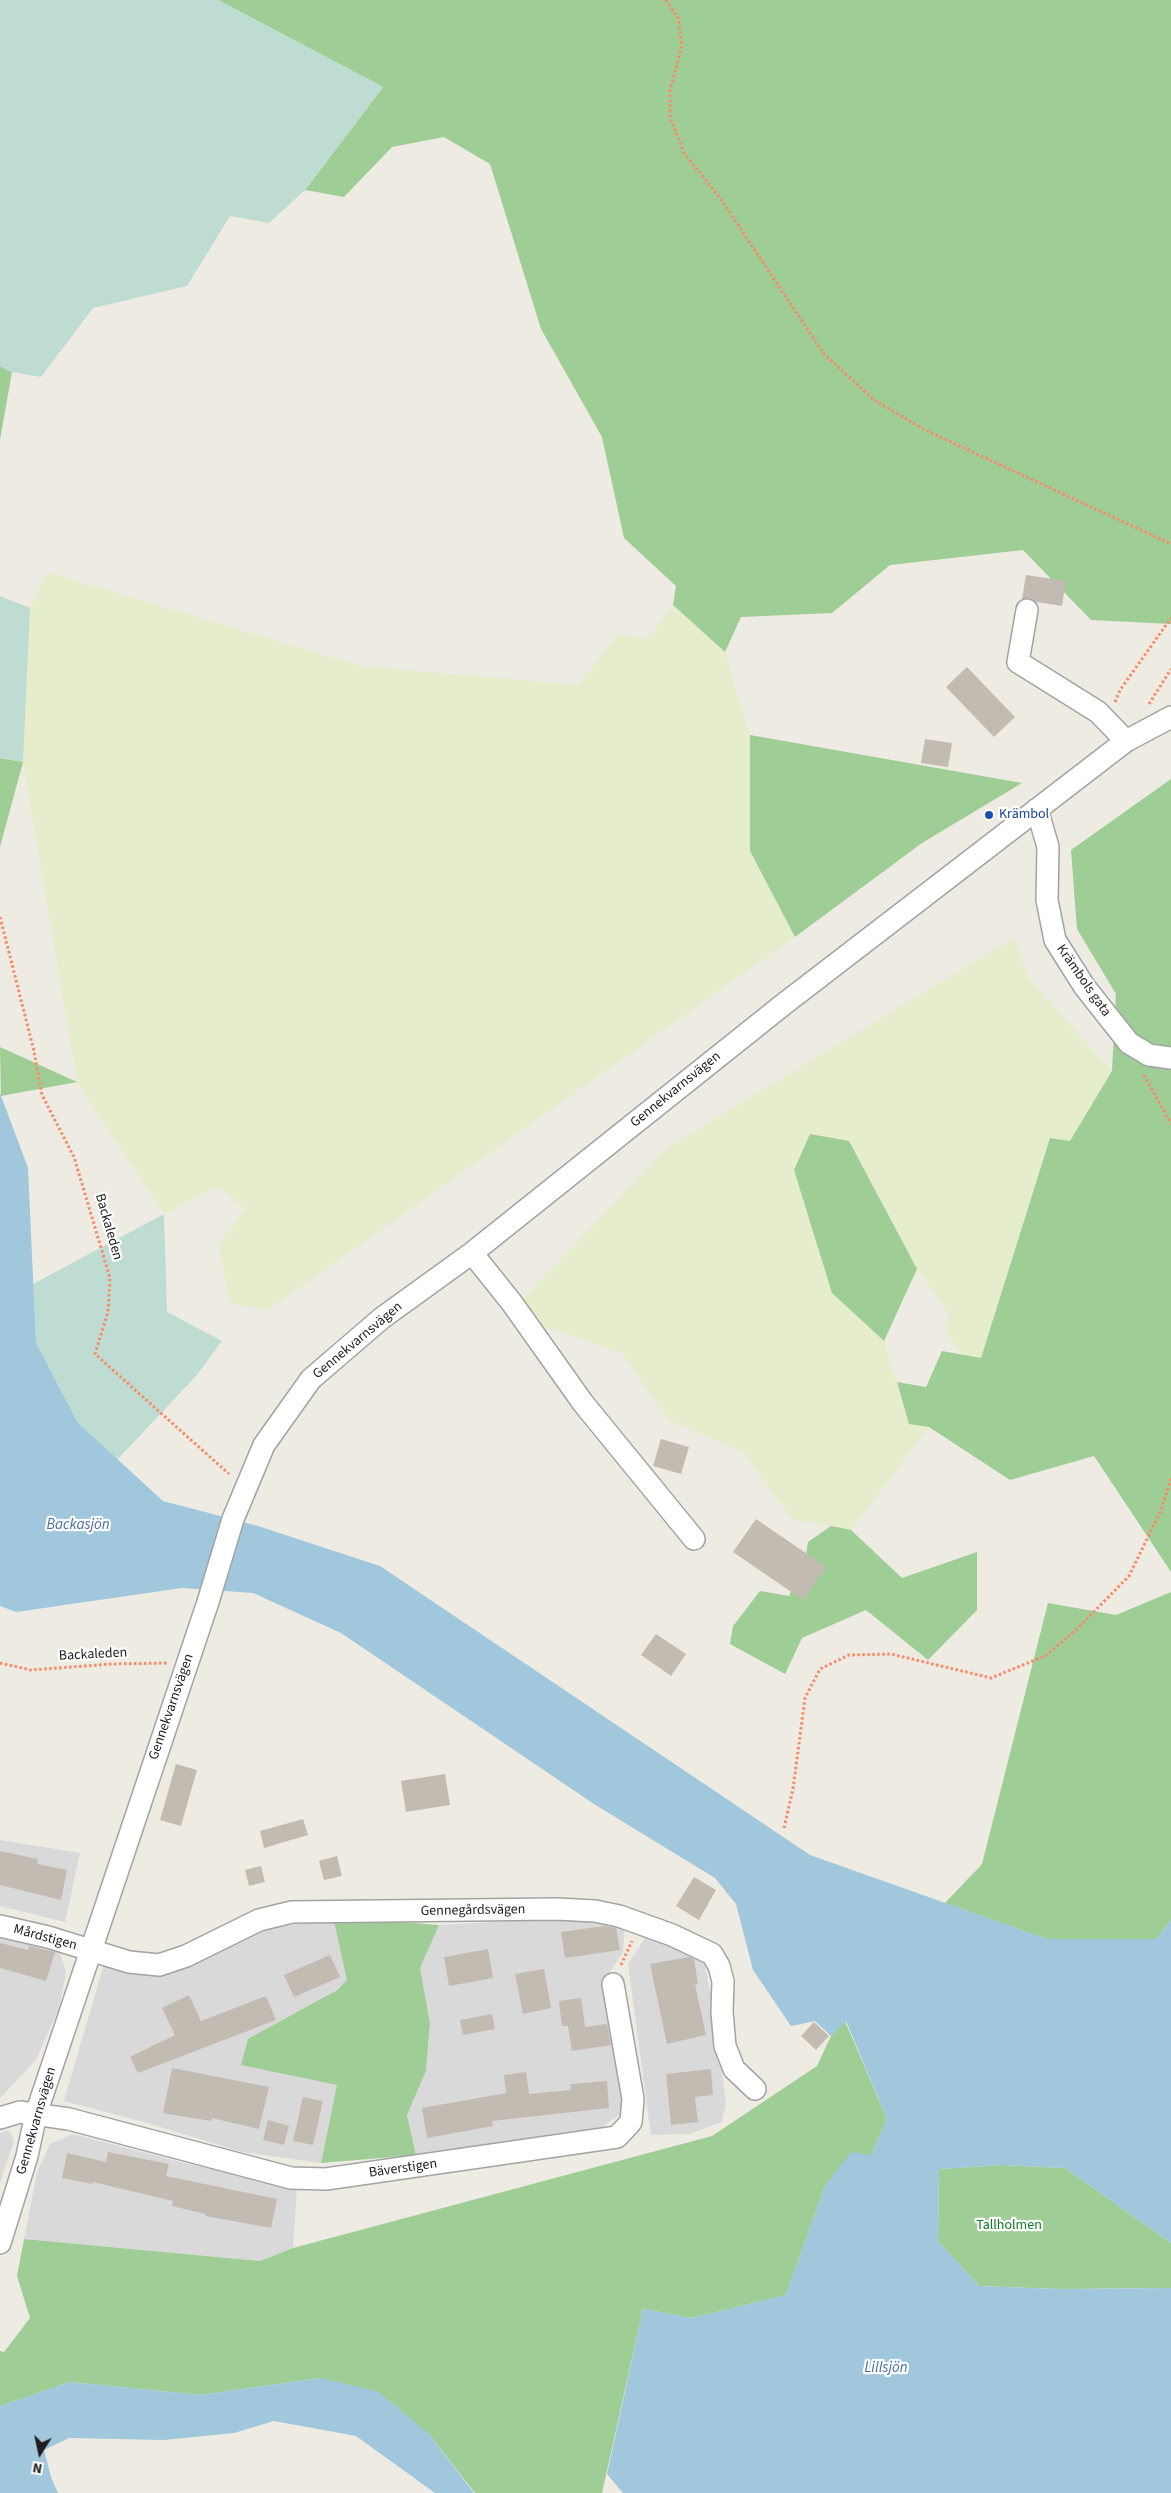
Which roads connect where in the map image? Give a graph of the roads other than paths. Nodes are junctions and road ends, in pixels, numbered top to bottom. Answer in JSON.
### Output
{"nodes":[{"id":1,"x":1027,"y":610,"type":"dead end"},
{"id":2,"x":1171,"y":717,"type":"edge"},
{"id":3,"x":1126,"y":741,"type":"junction"},
{"id":4,"x":1037,"y":809,"type":"junction"},
{"id":5,"x":1171,"y":1058,"type":"edge"},
{"id":6,"x":472,"y":1253,"type":"junction"},
{"id":7,"x":694,"y":1539,"type":"dead end"},
{"id":8,"x":0,"y":1926,"type":"edge"},
{"id":9,"x":90,"y":1951,"type":"junction"},
{"id":10,"x":614,"y":1984,"type":"road end"},
{"id":11,"x":755,"y":2089,"type":"dead end"},
{"id":12,"x":36,"y":2114,"type":"junction"},
{"id":13,"x":0,"y":2118,"type":"edge"},
{"id":14,"x":0,"y":2243,"type":"edge"}],
"edges":[{"from":1,"to":3,"type":"street"},
{"from":2,"to":3,"type":"street","name":"Gennekvarnsvägen"},
{"from":3,"to":4,"type":"street","name":"Gennekvarnsvägen"},
{"from":4,"to":5,"type":"street","name":"Krämbols gata"},
{"from":4,"to":6,"type":"street","name":"Gennekvarnsvägen"},
{"from":6,"to":7,"type":"street"},
{"from":6,"to":9,"type":"street","name":"Gennekvarnsvägen"},
{"from":8,"to":9,"type":"street","name":"Mårdstigen"},
{"from":9,"to":11,"type":"street","name":"Gennegårdsvägen"},
{"from":9,"to":12,"type":"street","name":"Gennekvarnsvägen"},
{"from":10,"to":12,"type":"street","name":"Bäverstigen"},
{"from":12,"to":13,"type":"street","name":"Bäverstigen"},
{"from":12,"to":14,"type":"street","name":"Gennekvarnsvägen"}]}
